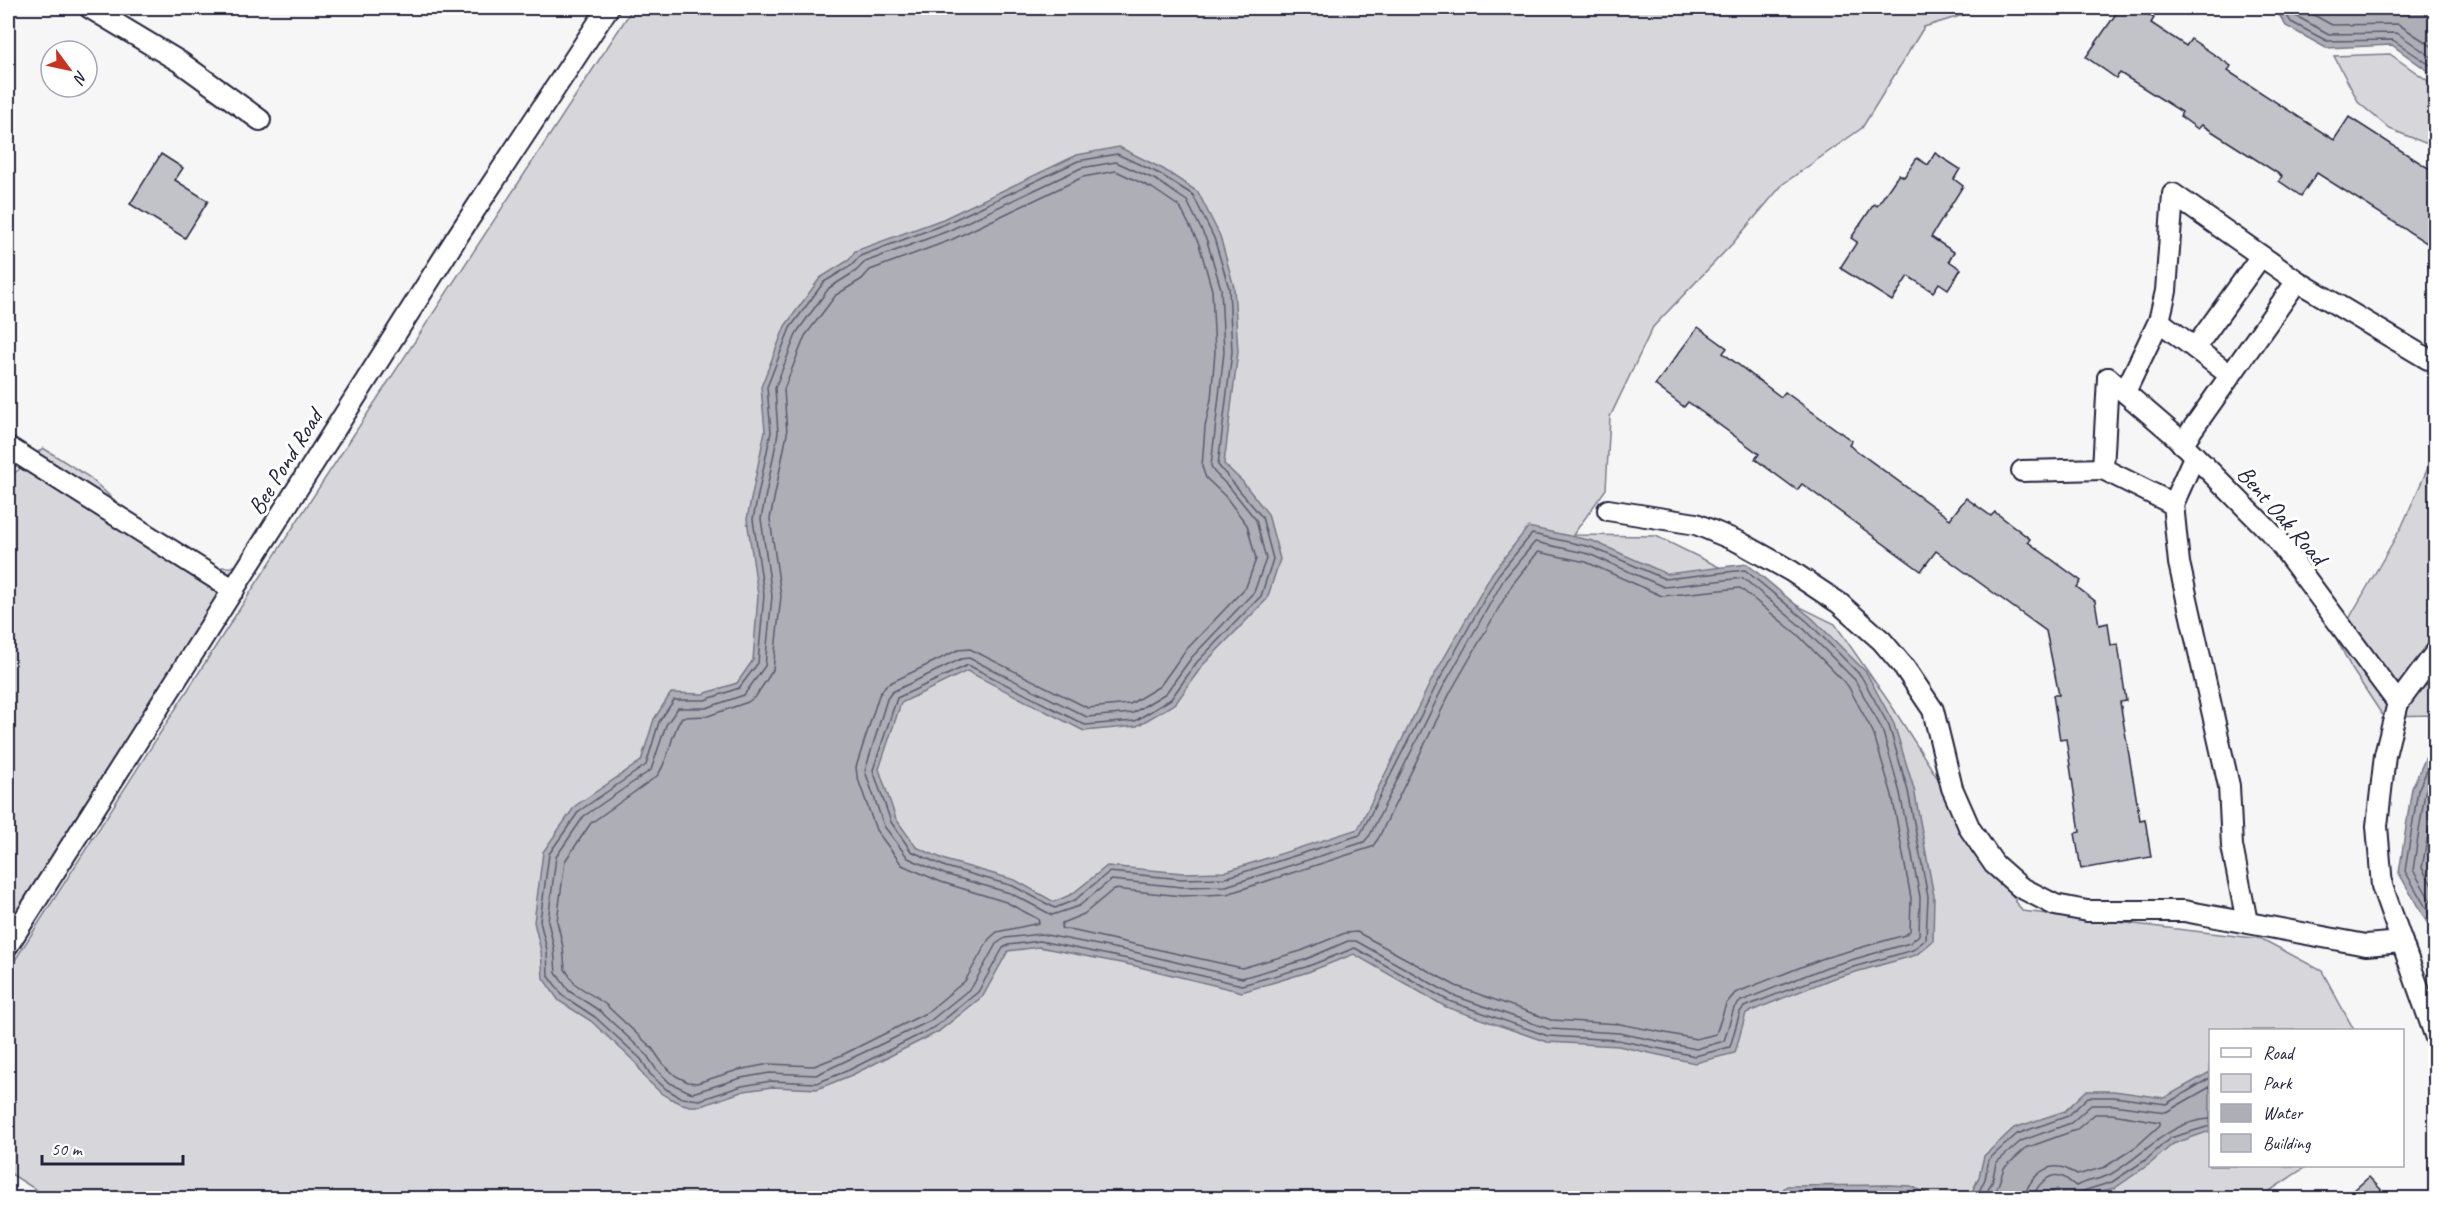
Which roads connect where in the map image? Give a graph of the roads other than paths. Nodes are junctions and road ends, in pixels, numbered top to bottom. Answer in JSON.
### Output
{"nodes":[{"id":1,"x":90,"y":8,"type":"edge"},
{"id":2,"x":608,"y":8,"type":"edge"},
{"id":3,"x":260,"y":120,"type":"dead end"},
{"id":4,"x":2261,"y":256,"type":"junction"},
{"id":5,"x":2297,"y":281,"type":"junction"},
{"id":6,"x":2159,"y":321,"type":"junction"},
{"id":7,"x":2194,"y":348,"type":"junction"},
{"id":8,"x":2428,"y":359,"type":"dead end"},
{"id":9,"x":2230,"y":375,"type":"junction"},
{"id":10,"x":2125,"y":392,"type":"junction"},
{"id":11,"x":8,"y":447,"type":"edge"},
{"id":12,"x":2188,"y":450,"type":"junction"},
{"id":13,"x":2103,"y":469,"type":"junction"},
{"id":14,"x":2022,"y":471,"type":"dead end"},
{"id":15,"x":2173,"y":504,"type":"junction"},
{"id":16,"x":1608,"y":510,"type":"dead end"},
{"id":17,"x":234,"y":590,"type":"junction"},
{"id":18,"x":2436,"y":652,"type":"edge"},
{"id":19,"x":2398,"y":703,"type":"junction"},
{"id":20,"x":2247,"y":921,"type":"junction"},
{"id":21,"x":2402,"y":942,"type":"junction"},
{"id":22,"x":8,"y":945,"type":"edge"},
{"id":23,"x":2436,"y":1038,"type":"edge"}],
"edges":[{"from":1,"to":3,"type":"street"},
{"from":2,"to":17,"type":"street","name":"Bee Pond Road"},
{"from":4,"to":5,"type":"street"},
{"from":4,"to":6,"type":"street"},
{"from":4,"to":7,"type":"street"},
{"from":5,"to":8,"type":"street"},
{"from":5,"to":9,"type":"street"},
{"from":6,"to":7,"type":"street"},
{"from":6,"to":10,"type":"street"},
{"from":7,"to":9,"type":"street"},
{"from":9,"to":12,"type":"street"},
{"from":10,"to":12,"type":"street","name":"Bent Oak Road"},
{"from":10,"to":13,"type":"street","name":"Bent Oak Road"},
{"from":11,"to":17,"type":"street"},
{"from":12,"to":15,"type":"street"},
{"from":12,"to":19,"type":"street","name":"Bent Oak Road"},
{"from":13,"to":14,"type":"street"},
{"from":13,"to":15,"type":"street"},
{"from":15,"to":20,"type":"street"},
{"from":16,"to":20,"type":"street"},
{"from":17,"to":22,"type":"street","name":"Bee Pond Road"},
{"from":18,"to":19,"type":"street"},
{"from":19,"to":21,"type":"street"},
{"from":20,"to":21,"type":"street"},
{"from":21,"to":23,"type":"street"}]}
